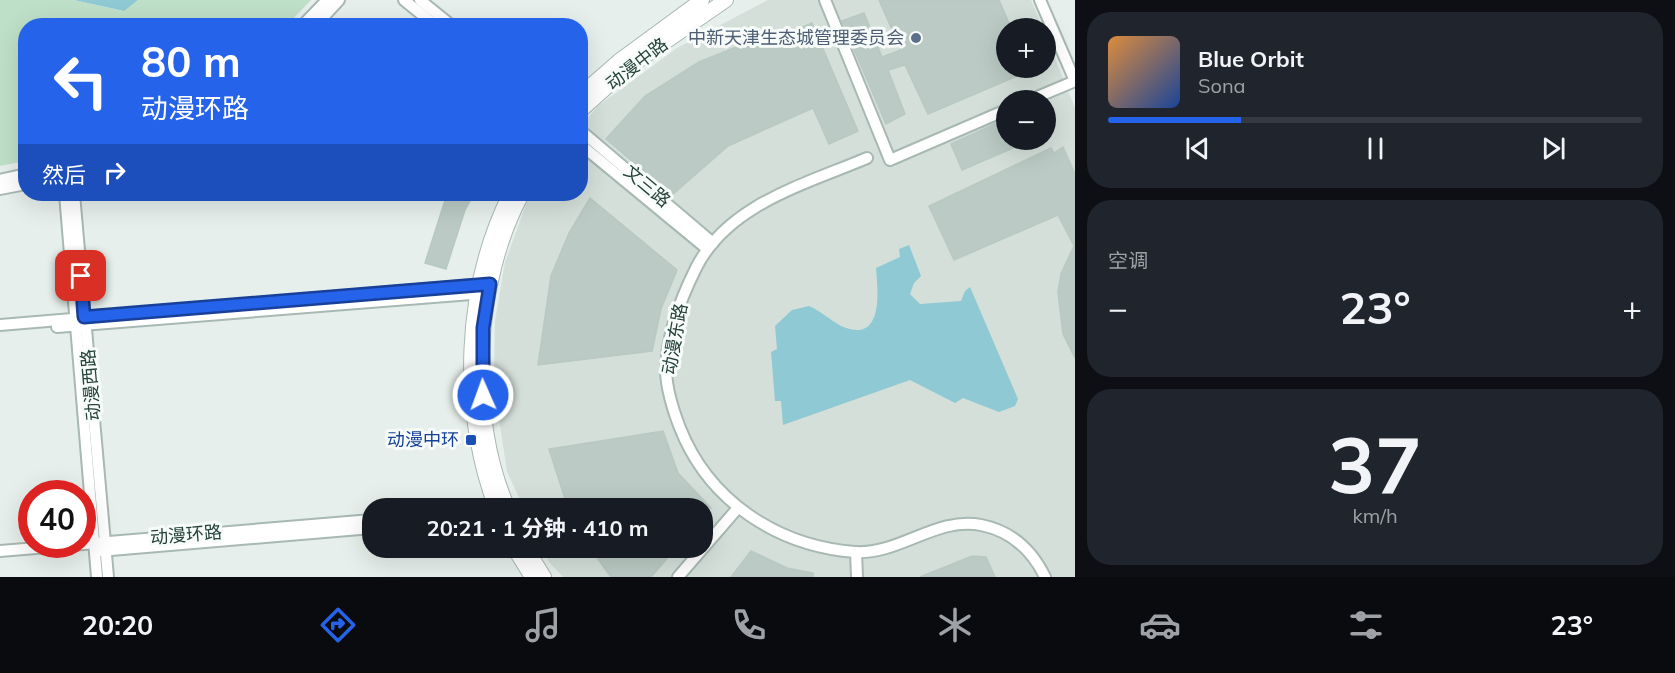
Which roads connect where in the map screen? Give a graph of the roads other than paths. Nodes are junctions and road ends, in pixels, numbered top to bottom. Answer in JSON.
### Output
{"nodes":[{"id":1,"x":327,"y":0,"type":"edge"},
{"id":2,"x":339,"y":0,"type":"edge"},
{"id":3,"x":404,"y":0,"type":"edge"},
{"id":4,"x":420,"y":0,"type":"edge"},
{"id":5,"x":702,"y":0,"type":"edge"},
{"id":6,"x":726,"y":0,"type":"edge"},
{"id":7,"x":825,"y":0,"type":"edge"},
{"id":8,"x":1040,"y":0,"type":"edge"},
{"id":9,"x":310,"y":18,"type":"edge"},
{"id":10,"x":322,"y":18,"type":"edge"},
{"id":11,"x":425,"y":18,"type":"edge"},
{"id":12,"x":442,"y":18,"type":"edge"},
{"id":13,"x":1075,"y":81,"type":"edge"},
{"id":14,"x":588,"y":88,"type":"edge"},
{"id":15,"x":1054,"y":90,"type":"edge"},
{"id":16,"x":588,"y":104,"type":"edge"},
{"id":17,"x":996,"y":115,"type":"edge"},
{"id":18,"x":588,"y":137,"type":"edge"},
{"id":19,"x":588,"y":150,"type":"edge"},
{"id":20,"x":867,"y":158,"type":"dead end"},
{"id":21,"x":18,"y":176,"type":"edge"},
{"id":22,"x":0,"y":180,"type":"edge"},
{"id":23,"x":18,"y":186,"type":"edge"},
{"id":24,"x":0,"y":189,"type":"edge"},
{"id":25,"x":66,"y":201,"type":"edge"},
{"id":26,"x":74,"y":201,"type":"edge"},
{"id":27,"x":506,"y":201,"type":"edge"},
{"id":28,"x":519,"y":201,"type":"edge"},
{"id":29,"x":710,"y":245,"type":"junction"},
{"id":30,"x":484,"y":288,"type":"junction"},
{"id":31,"x":80,"y":322,"type":"junction"},
{"id":32,"x":0,"y":325,"type":"edge"},
{"id":33,"x":0,"y":332,"type":"edge"},
{"id":34,"x":497,"y":498,"type":"edge"},
{"id":35,"x":737,"y":509,"type":"junction"},
{"id":36,"x":362,"y":521,"type":"edge"},
{"id":37,"x":362,"y":529,"type":"edge"},
{"id":38,"x":100,"y":547,"type":"junction"},
{"id":39,"x":0,"y":551,"type":"edge"},
{"id":40,"x":856,"y":552,"type":"junction"},
{"id":41,"x":0,"y":558,"type":"edge"},
{"id":42,"x":520,"y":558,"type":"edge"},
{"id":43,"x":532,"y":558,"type":"edge"},
{"id":44,"x":97,"y":577,"type":"edge"},
{"id":45,"x":108,"y":577,"type":"edge"},
{"id":46,"x":532,"y":577,"type":"edge"},
{"id":47,"x":544,"y":577,"type":"edge"},
{"id":48,"x":678,"y":577,"type":"edge"},
{"id":49,"x":856,"y":577,"type":"edge"},
{"id":50,"x":1045,"y":577,"type":"edge"}],
"edges":[{"from":1,"to":9,"type":"street"},
{"from":2,"to":10,"type":"street"},
{"from":3,"to":11,"type":"street"},
{"from":4,"to":12,"type":"street"},
{"from":5,"to":14,"type":"street","name":"动漫中路"},
{"from":6,"to":16,"type":"street","name":"动漫中路"},
{"from":7,"to":17,"type":"street"},
{"from":8,"to":13,"type":"street"},
{"from":13,"to":15,"type":"street"},
{"from":18,"to":29,"type":"street","name":"文三路"},
{"from":19,"to":29,"type":"street","name":"文三路"},
{"from":20,"to":29,"type":"street","name":"动漫东路"},
{"from":21,"to":22,"type":"street"},
{"from":23,"to":24,"type":"street"},
{"from":25,"to":31,"type":"street","name":"动漫西路"},
{"from":26,"to":31,"type":"street","name":"动漫西路"},
{"from":27,"to":30,"type":"street"},
{"from":28,"to":30,"type":"street"},
{"from":29,"to":35,"type":"street","name":"动漫东路"},
{"from":30,"to":31,"type":"street"},
{"from":30,"to":34,"type":"street"},
{"from":31,"to":32,"type":"street"},
{"from":31,"to":33,"type":"street"},
{"from":31,"to":38,"type":"street","name":"动漫西路"},
{"from":35,"to":40,"type":"street","name":"动漫东路"},
{"from":35,"to":48,"type":"street"},
{"from":36,"to":38,"type":"street","name":"动漫环路"},
{"from":37,"to":38,"type":"street","name":"动漫环路"},
{"from":38,"to":39,"type":"street","name":"动漫环路"},
{"from":38,"to":41,"type":"street","name":"动漫环路"},
{"from":38,"to":44,"type":"street","name":"动漫西路"},
{"from":38,"to":45,"type":"street","name":"动漫西路"},
{"from":40,"to":49,"type":"street"},
{"from":40,"to":50,"type":"street","name":"动漫东路"},
{"from":42,"to":46,"type":"street"},
{"from":43,"to":47,"type":"street"}]}
